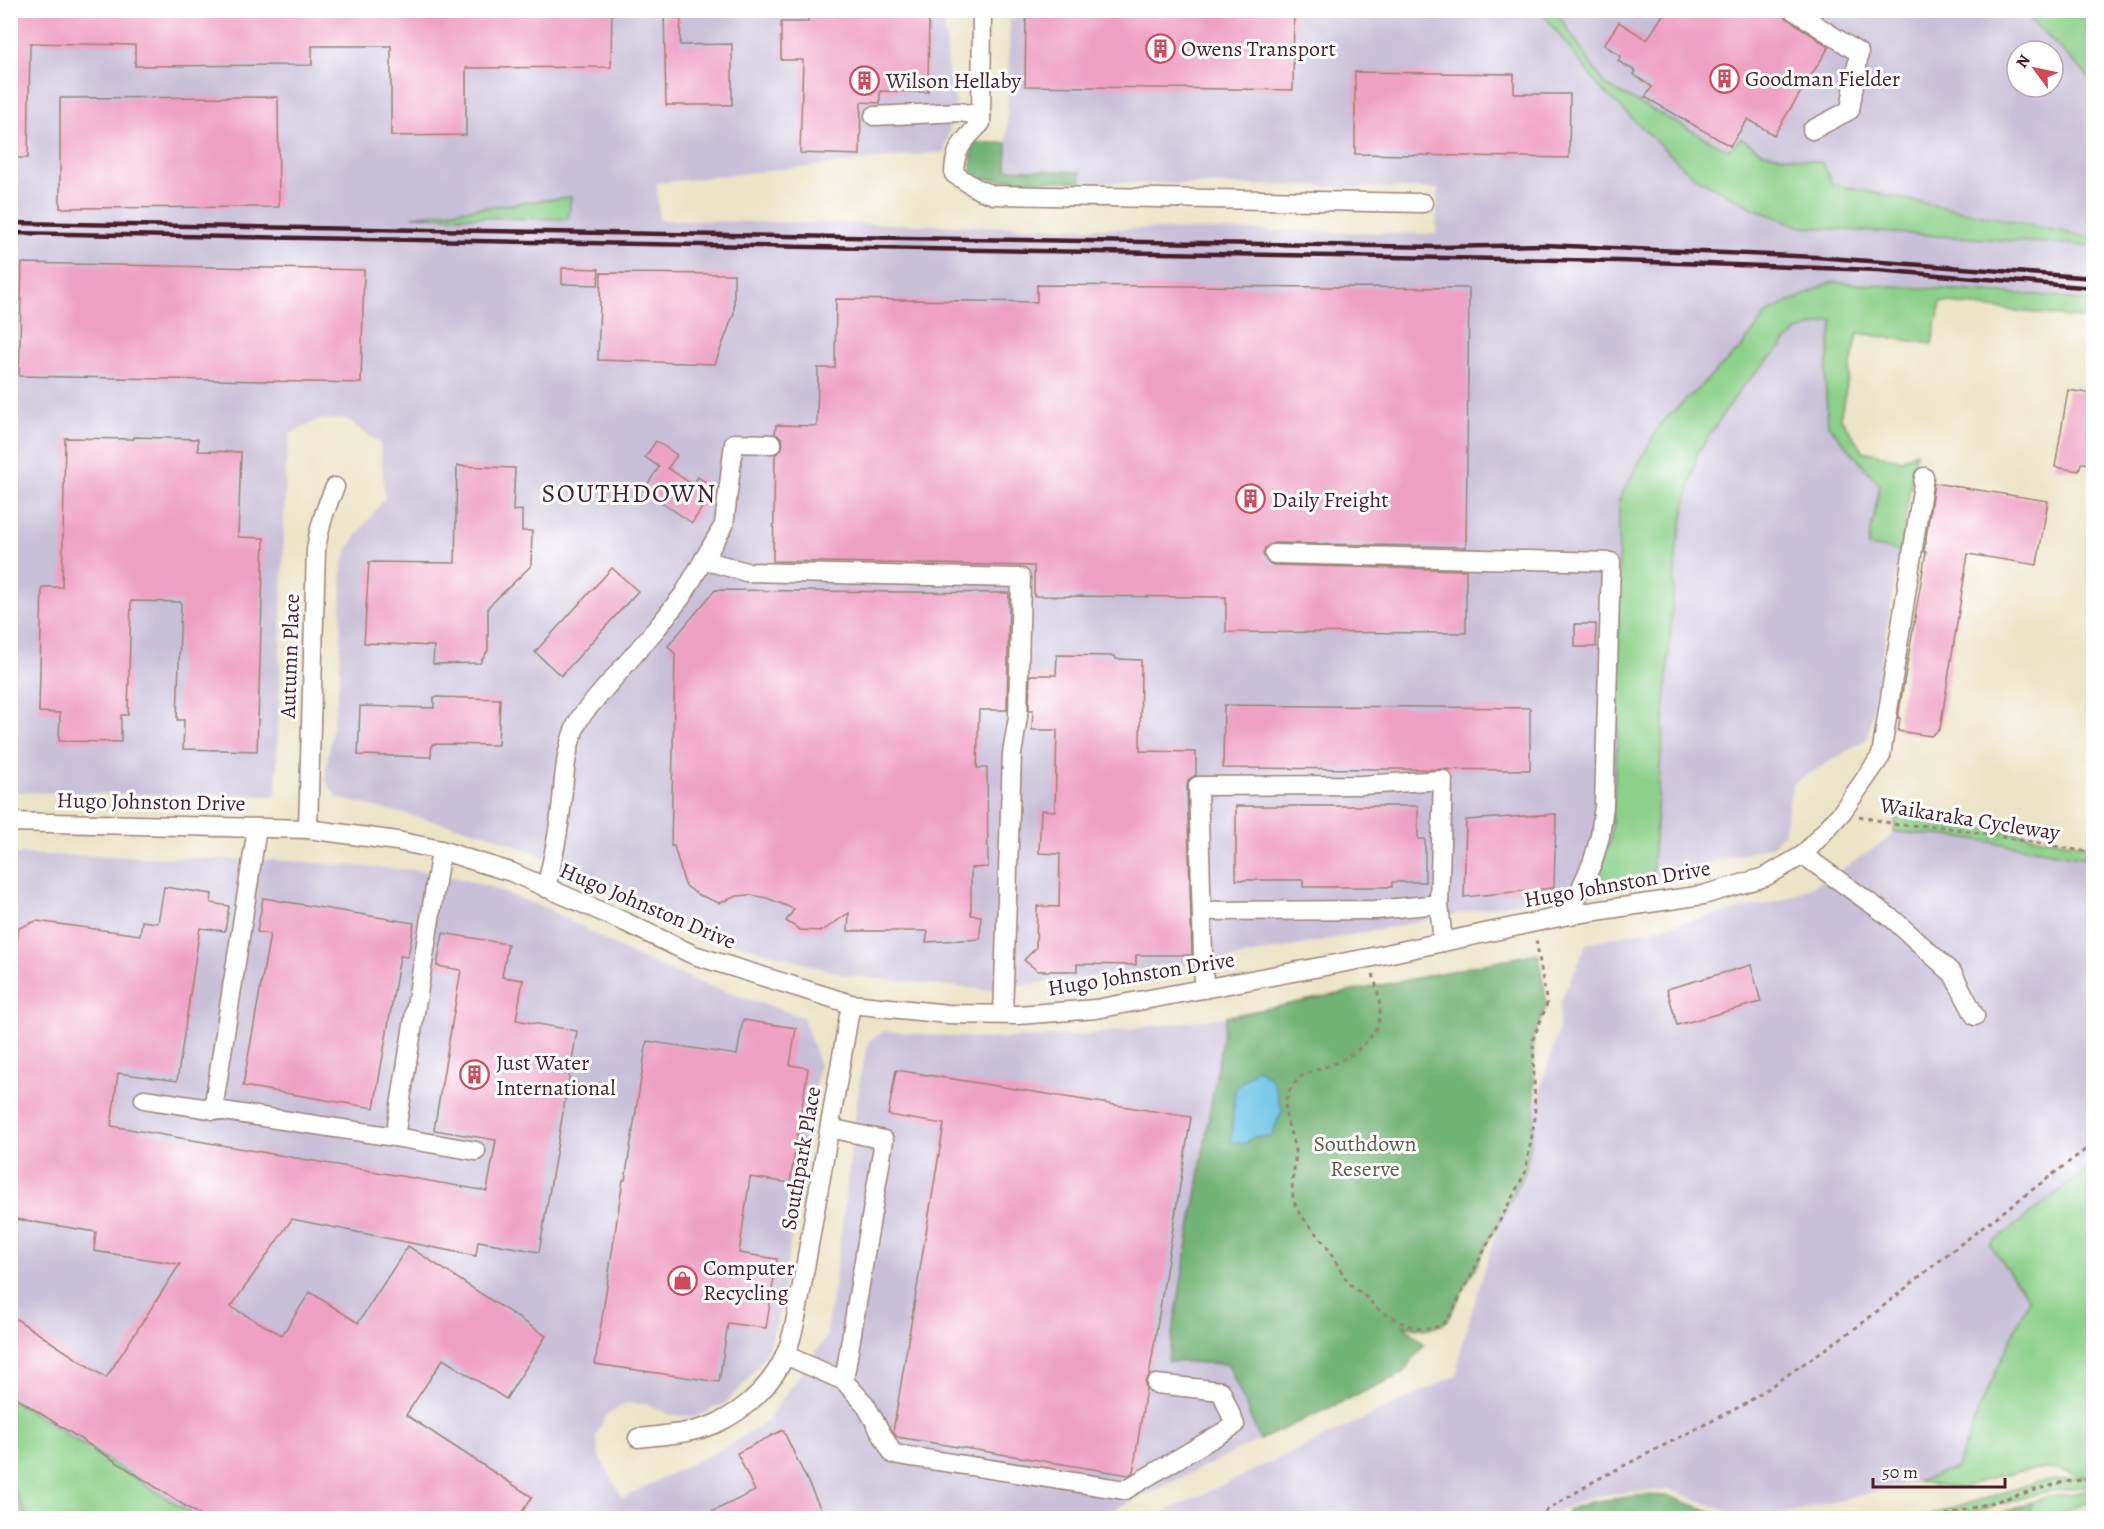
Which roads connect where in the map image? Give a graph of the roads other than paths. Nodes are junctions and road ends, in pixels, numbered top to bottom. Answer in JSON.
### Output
{"nodes":[{"id":1,"x":982,"y":10,"type":"edge"},
{"id":2,"x":1793,"y":10,"type":"edge"},
{"id":3,"x":874,"y":116,"type":"dead end"},
{"id":4,"x":981,"y":119,"type":"junction"},
{"id":5,"x":1812,"y":130,"type":"dead end"},
{"id":6,"x":1423,"y":204,"type":"dead end"},
{"id":7,"x":772,"y":444,"type":"dead end"},
{"id":8,"x":1924,"y":477,"type":"dead end"},
{"id":9,"x":335,"y":488,"type":"dead end"},
{"id":10,"x":1275,"y":554,"type":"dead end"},
{"id":11,"x":704,"y":560,"type":"junction"},
{"id":12,"x":10,"y":822,"type":"edge"},
{"id":13,"x":257,"y":828,"type":"junction"},
{"id":14,"x":308,"y":829,"type":"junction"},
{"id":15,"x":441,"y":850,"type":"junction"},
{"id":16,"x":1803,"y":855,"type":"junction"},
{"id":17,"x":546,"y":888,"type":"junction"},
{"id":18,"x":1439,"y":904,"type":"junction"},
{"id":19,"x":1202,"y":911,"type":"junction"},
{"id":20,"x":1569,"y":915,"type":"junction"},
{"id":21,"x":1443,"y":942,"type":"junction"},
{"id":22,"x":1204,"y":989,"type":"junction"},
{"id":23,"x":851,"y":1004,"type":"junction"},
{"id":24,"x":1003,"y":1014,"type":"junction"},
{"id":25,"x":1974,"y":1016,"type":"dead end"},
{"id":26,"x":144,"y":1099,"type":"dead end"},
{"id":27,"x":213,"y":1110,"type":"junction"},
{"id":28,"x":830,"y":1128,"type":"junction"},
{"id":29,"x":395,"y":1137,"type":"junction"},
{"id":30,"x":476,"y":1151,"type":"dead end"},
{"id":31,"x":785,"y":1355,"type":"junction"},
{"id":32,"x":844,"y":1381,"type":"junction"},
{"id":33,"x":1156,"y":1384,"type":"dead end"},
{"id":34,"x":638,"y":1438,"type":"dead end"}],
"edges":[{"from":1,"to":4,"type":"street"},
{"from":2,"to":5,"type":"street"},
{"from":3,"to":4,"type":"street"},
{"from":4,"to":6,"type":"street"},
{"from":7,"to":11,"type":"street"},
{"from":8,"to":16,"type":"street","name":"Hugo Johnston Drive"},
{"from":9,"to":14,"type":"street","name":"Autumn Place"},
{"from":10,"to":20,"type":"street"},
{"from":11,"to":17,"type":"street"},
{"from":11,"to":24,"type":"street"},
{"from":12,"to":13,"type":"street","name":"Hugo Johnston Drive"},
{"from":13,"to":14,"type":"street","name":"Hugo Johnston Drive"},
{"from":13,"to":27,"type":"street"},
{"from":14,"to":15,"type":"street","name":"Hugo Johnston Drive"},
{"from":15,"to":17,"type":"street","name":"Hugo Johnston Drive"},
{"from":15,"to":29,"type":"street"},
{"from":16,"to":20,"type":"street","name":"Hugo Johnston Drive"},
{"from":16,"to":25,"type":"street"},
{"from":17,"to":23,"type":"street","name":"Hugo Johnston Drive"},
{"from":18,"to":19,"type":"street"},
{"from":18,"to":19,"type":"street"},
{"from":18,"to":21,"type":"street"},
{"from":19,"to":22,"type":"street"},
{"from":20,"to":21,"type":"street","name":"Hugo Johnston Drive"},
{"from":21,"to":22,"type":"street","name":"Hugo Johnston Drive"},
{"from":22,"to":24,"type":"street","name":"Hugo Johnston Drive"},
{"from":23,"to":24,"type":"street","name":"Hugo Johnston Drive"},
{"from":23,"to":28,"type":"street","name":"Southpark Place"},
{"from":26,"to":27,"type":"street"},
{"from":27,"to":29,"type":"street"},
{"from":28,"to":31,"type":"street","name":"Southpark Place"},
{"from":28,"to":32,"type":"street"},
{"from":29,"to":30,"type":"street"},
{"from":31,"to":32,"type":"street"},
{"from":31,"to":34,"type":"street","name":"Southpark Place"},
{"from":32,"to":33,"type":"street"}]}
